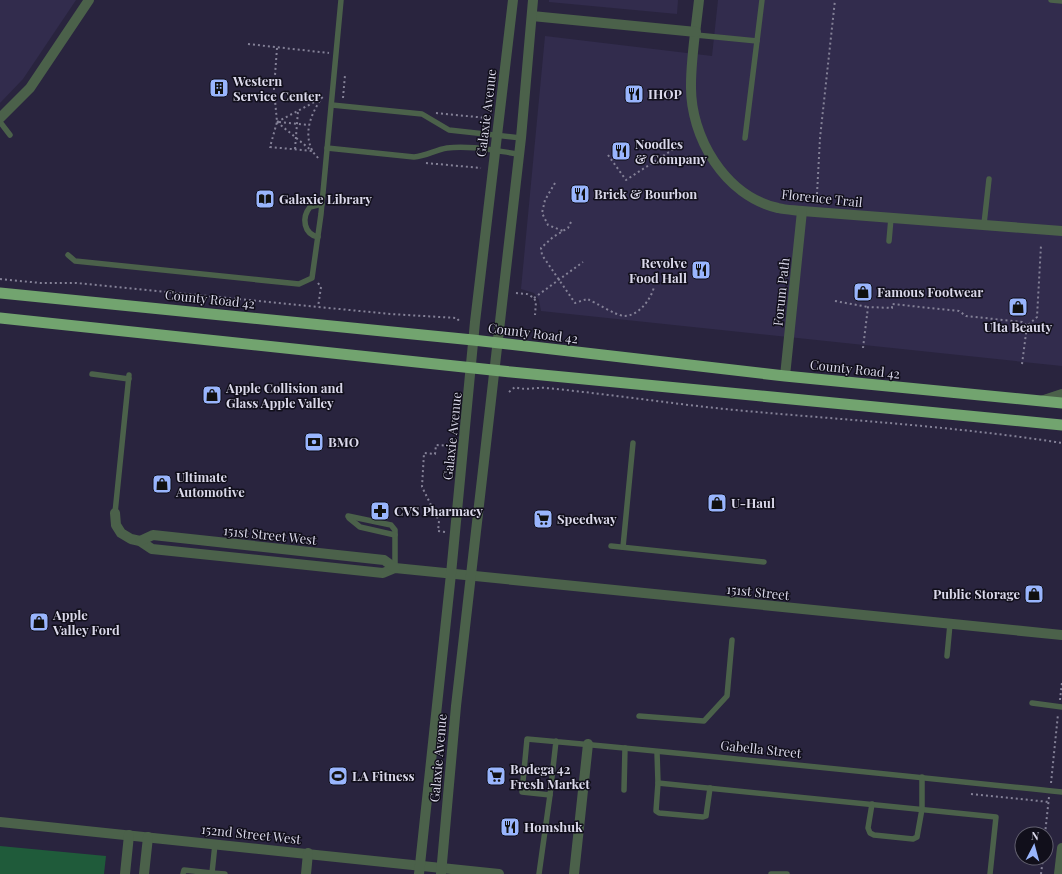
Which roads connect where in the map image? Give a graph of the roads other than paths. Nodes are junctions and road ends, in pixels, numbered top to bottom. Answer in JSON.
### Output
{"nodes":[{"id":1,"x":88,"y":0,"type":"edge"},
{"id":2,"x":341,"y":0,"type":"edge"},
{"id":3,"x":512,"y":0,"type":"edge"},
{"id":4,"x":533,"y":0,"type":"edge"},
{"id":5,"x":700,"y":0,"type":"edge"},
{"id":6,"x":762,"y":0,"type":"edge"},
{"id":7,"x":1051,"y":0,"type":"edge"},
{"id":8,"x":1062,"y":1,"type":"edge"},
{"id":9,"x":532,"y":16,"type":"junction"},
{"id":10,"x":696,"y":34,"type":"junction"},
{"id":11,"x":757,"y":41,"type":"junction"},
{"id":12,"x":332,"y":105,"type":"junction"},
{"id":13,"x":0,"y":118,"type":"edge"},
{"id":14,"x":0,"y":122,"type":"edge"},
{"id":15,"x":10,"y":135,"type":"dead end"},
{"id":16,"x":496,"y":136,"type":"junction"},
{"id":17,"x":521,"y":138,"type":"junction"},
{"id":18,"x":745,"y":138,"type":"dead end"},
{"id":19,"x":327,"y":148,"type":"junction"},
{"id":20,"x":494,"y":151,"type":"junction"},
{"id":21,"x":519,"y":154,"type":"junction"},
{"id":22,"x":989,"y":179,"type":"dead end"},
{"id":23,"x":322,"y":204,"type":"junction"},
{"id":24,"x":802,"y":211,"type":"junction"},
{"id":25,"x":891,"y":218,"type":"junction"},
{"id":26,"x":984,"y":224,"type":"junction"},
{"id":27,"x":1062,"y":231,"type":"edge"},
{"id":28,"x":318,"y":237,"type":"junction"},
{"id":29,"x":889,"y":241,"type":"dead end"},
{"id":30,"x":68,"y":255,"type":"dead end"},
{"id":31,"x":0,"y":293,"type":"edge"},
{"id":32,"x":0,"y":318,"type":"edge"},
{"id":33,"x":473,"y":340,"type":"junction"},
{"id":34,"x":499,"y":343,"type":"junction"},
{"id":35,"x":472,"y":368,"type":"junction"},
{"id":36,"x":495,"y":370,"type":"junction"},
{"id":37,"x":92,"y":374,"type":"dead end"},
{"id":38,"x":785,"y":376,"type":"junction"},
{"id":39,"x":1062,"y":394,"type":"edge"},
{"id":40,"x":1041,"y":401,"type":"junction"},
{"id":41,"x":1062,"y":403,"type":"edge"},
{"id":42,"x":1062,"y":421,"type":"edge"},
{"id":43,"x":1045,"y":424,"type":"junction"},
{"id":44,"x":1062,"y":425,"type":"edge"},
{"id":45,"x":633,"y":443,"type":"dead end"},
{"id":46,"x":115,"y":513,"type":"joint"},
{"id":47,"x":395,"y":535,"type":"junction"},
{"id":48,"x":611,"y":546,"type":"dead end"},
{"id":49,"x":623,"y":547,"type":"junction"},
{"id":50,"x":764,"y":562,"type":"dead end"},
{"id":51,"x":395,"y":568,"type":"junction"},
{"id":52,"x":451,"y":574,"type":"junction"},
{"id":53,"x":470,"y":576,"type":"junction"},
{"id":54,"x":950,"y":624,"type":"junction"},
{"id":55,"x":1062,"y":635,"type":"edge"},
{"id":56,"x":732,"y":640,"type":"dead end"},
{"id":57,"x":947,"y":656,"type":"dead end"},
{"id":58,"x":1032,"y":704,"type":"dead end"},
{"id":59,"x":1060,"y":707,"type":"edge"},
{"id":60,"x":638,"y":716,"type":"dead end"},
{"id":61,"x":556,"y":741,"type":"junction"},
{"id":62,"x":588,"y":744,"type":"junction"},
{"id":63,"x":625,"y":748,"type":"junction"},
{"id":64,"x":658,"y":752,"type":"junction"},
{"id":65,"x":922,"y":777,"type":"junction"},
{"id":66,"x":658,"y":783,"type":"junction"},
{"id":67,"x":710,"y":788,"type":"junction"},
{"id":68,"x":624,"y":790,"type":"dead end"},
{"id":69,"x":1062,"y":792,"type":"edge"},
{"id":70,"x":550,"y":795,"type":"junction"},
{"id":71,"x":872,"y":804,"type":"junction"},
{"id":72,"x":922,"y":809,"type":"junction"},
{"id":73,"x":0,"y":822,"type":"edge"},
{"id":74,"x":129,"y":835,"type":"junction"},
{"id":75,"x":148,"y":837,"type":"junction"},
{"id":76,"x":215,"y":844,"type":"junction"},
{"id":77,"x":1062,"y":848,"type":"edge"},
{"id":78,"x":308,"y":853,"type":"junction"},
{"id":79,"x":419,"y":870,"type":"edge"},
{"id":80,"x":441,"y":871,"type":"edge"},
{"id":81,"x":212,"y":873,"type":"junction"},
{"id":82,"x":125,"y":874,"type":"edge"},
{"id":83,"x":144,"y":874,"type":"edge"},
{"id":84,"x":183,"y":874,"type":"edge"},
{"id":85,"x":225,"y":874,"type":"edge"},
{"id":86,"x":306,"y":874,"type":"edge"},
{"id":87,"x":499,"y":874,"type":"edge"},
{"id":88,"x":539,"y":874,"type":"edge"},
{"id":89,"x":574,"y":874,"type":"edge"},
{"id":90,"x":772,"y":874,"type":"edge"},
{"id":91,"x":787,"y":874,"type":"edge"},
{"id":92,"x":990,"y":874,"type":"edge"},
{"id":93,"x":1059,"y":874,"type":"edge"}],
"edges":[{"from":1,"to":13,"type":"street"},
{"from":2,"to":12,"type":"lane"},
{"from":3,"to":16,"type":"street","name":"Galaxie Avenue"},
{"from":4,"to":9,"type":"street","name":"Galaxie Avenue"},
{"from":5,"to":10,"type":"street","name":"Florence Trail"},
{"from":6,"to":11,"type":"lane"},
{"from":7,"to":8,"type":"lane"},
{"from":9,"to":10,"type":"street"},
{"from":9,"to":17,"type":"street","name":"Galaxie Avenue"},
{"from":10,"to":11,"type":"lane"},
{"from":10,"to":24,"type":"street","name":"Florence Trail"},
{"from":11,"to":18,"type":"lane"},
{"from":12,"to":16,"type":"lane"},
{"from":12,"to":19,"type":"lane"},
{"from":14,"to":15,"type":"lane"},
{"from":16,"to":17,"type":"lane"},
{"from":16,"to":20,"type":"street","name":"Galaxie Avenue"},
{"from":17,"to":21,"type":"street","name":"Galaxie Avenue"},
{"from":19,"to":20,"type":"lane"},
{"from":19,"to":23,"type":"lane"},
{"from":20,"to":21,"type":"lane"},
{"from":20,"to":33,"type":"street","name":"Galaxie Avenue"},
{"from":21,"to":34,"type":"street","name":"Galaxie Avenue"},
{"from":22,"to":26,"type":"lane"},
{"from":23,"to":28,"type":"lane"},
{"from":23,"to":28,"type":"lane"},
{"from":24,"to":25,"type":"street","name":"Florence Trail"},
{"from":24,"to":38,"type":"street","name":"Forum Path"},
{"from":25,"to":26,"type":"street","name":"Florence Trail"},
{"from":25,"to":29,"type":"lane"},
{"from":26,"to":27,"type":"street","name":"Florence Trail"},
{"from":28,"to":30,"type":"lane"},
{"from":31,"to":33,"type":"highway","name":"County Road 42"},
{"from":32,"to":35,"type":"highway"},
{"from":33,"to":34,"type":"highway","name":"County Road 42"},
{"from":33,"to":35,"type":"street","name":"Galaxie Avenue"},
{"from":34,"to":36,"type":"street","name":"Galaxie Avenue"},
{"from":34,"to":38,"type":"highway","name":"County Road 42"},
{"from":35,"to":36,"type":"highway"},
{"from":35,"to":52,"type":"street","name":"Galaxie Avenue"},
{"from":36,"to":43,"type":"highway"},
{"from":36,"to":53,"type":"street","name":"Galaxie Avenue"},
{"from":37,"to":46,"type":"lane"},
{"from":38,"to":40,"type":"highway","name":"County Road 42"},
{"from":39,"to":40,"type":"street"},
{"from":40,"to":41,"type":"highway","name":"County Road 42"},
{"from":42,"to":43,"type":"street"},
{"from":43,"to":44,"type":"highway"},
{"from":45,"to":49,"type":"lane"},
{"from":46,"to":51,"type":"street","name":"151st Street West"},
{"from":47,"to":47,"type":"lane"},
{"from":47,"to":51,"type":"lane"},
{"from":48,"to":49,"type":"lane"},
{"from":49,"to":50,"type":"lane"},
{"from":51,"to":52,"type":"street","name":"151st Street West"},
{"from":52,"to":53,"type":"street","name":"151st Street"},
{"from":52,"to":79,"type":"street","name":"Galaxie Avenue"},
{"from":53,"to":54,"type":"street","name":"151st Street"},
{"from":53,"to":80,"type":"street","name":"Galaxie Avenue"},
{"from":54,"to":55,"type":"street","name":"151st Street"},
{"from":54,"to":57,"type":"lane"},
{"from":56,"to":60,"type":"lane"},
{"from":58,"to":59,"type":"lane"},
{"from":61,"to":62,"type":"lane","name":"Gabella Street"},
{"from":61,"to":70,"type":"lane"},
{"from":61,"to":70,"type":"lane","name":"Gabella Street"},
{"from":62,"to":63,"type":"lane","name":"Gabella Street"},
{"from":62,"to":89,"type":"street"},
{"from":63,"to":64,"type":"lane","name":"Gabella Street"},
{"from":63,"to":68,"type":"lane"},
{"from":64,"to":65,"type":"lane","name":"Gabella Street"},
{"from":64,"to":66,"type":"lane"},
{"from":65,"to":69,"type":"lane","name":"Gabella Street"},
{"from":65,"to":72,"type":"lane"},
{"from":66,"to":67,"type":"lane"},
{"from":66,"to":67,"type":"lane"},
{"from":67,"to":71,"type":"lane"},
{"from":70,"to":88,"type":"lane"},
{"from":71,"to":72,"type":"lane"},
{"from":71,"to":72,"type":"lane"},
{"from":72,"to":92,"type":"lane"},
{"from":73,"to":74,"type":"street","name":"152nd Street West"},
{"from":74,"to":75,"type":"street","name":"152nd Street West"},
{"from":74,"to":82,"type":"street"},
{"from":75,"to":76,"type":"street","name":"152nd Street West"},
{"from":75,"to":83,"type":"street"},
{"from":76,"to":78,"type":"street","name":"152nd Street West"},
{"from":76,"to":81,"type":"lane"},
{"from":77,"to":93,"type":"street"},
{"from":78,"to":79,"type":"street","name":"152nd Street West"},
{"from":78,"to":86,"type":"street"},
{"from":79,"to":80,"type":"street","name":"152nd Street West"},
{"from":80,"to":87,"type":"street","name":"152nd Street West"},
{"from":81,"to":84,"type":"lane"},
{"from":81,"to":85,"type":"lane"},
{"from":90,"to":91,"type":"lane"}]}
